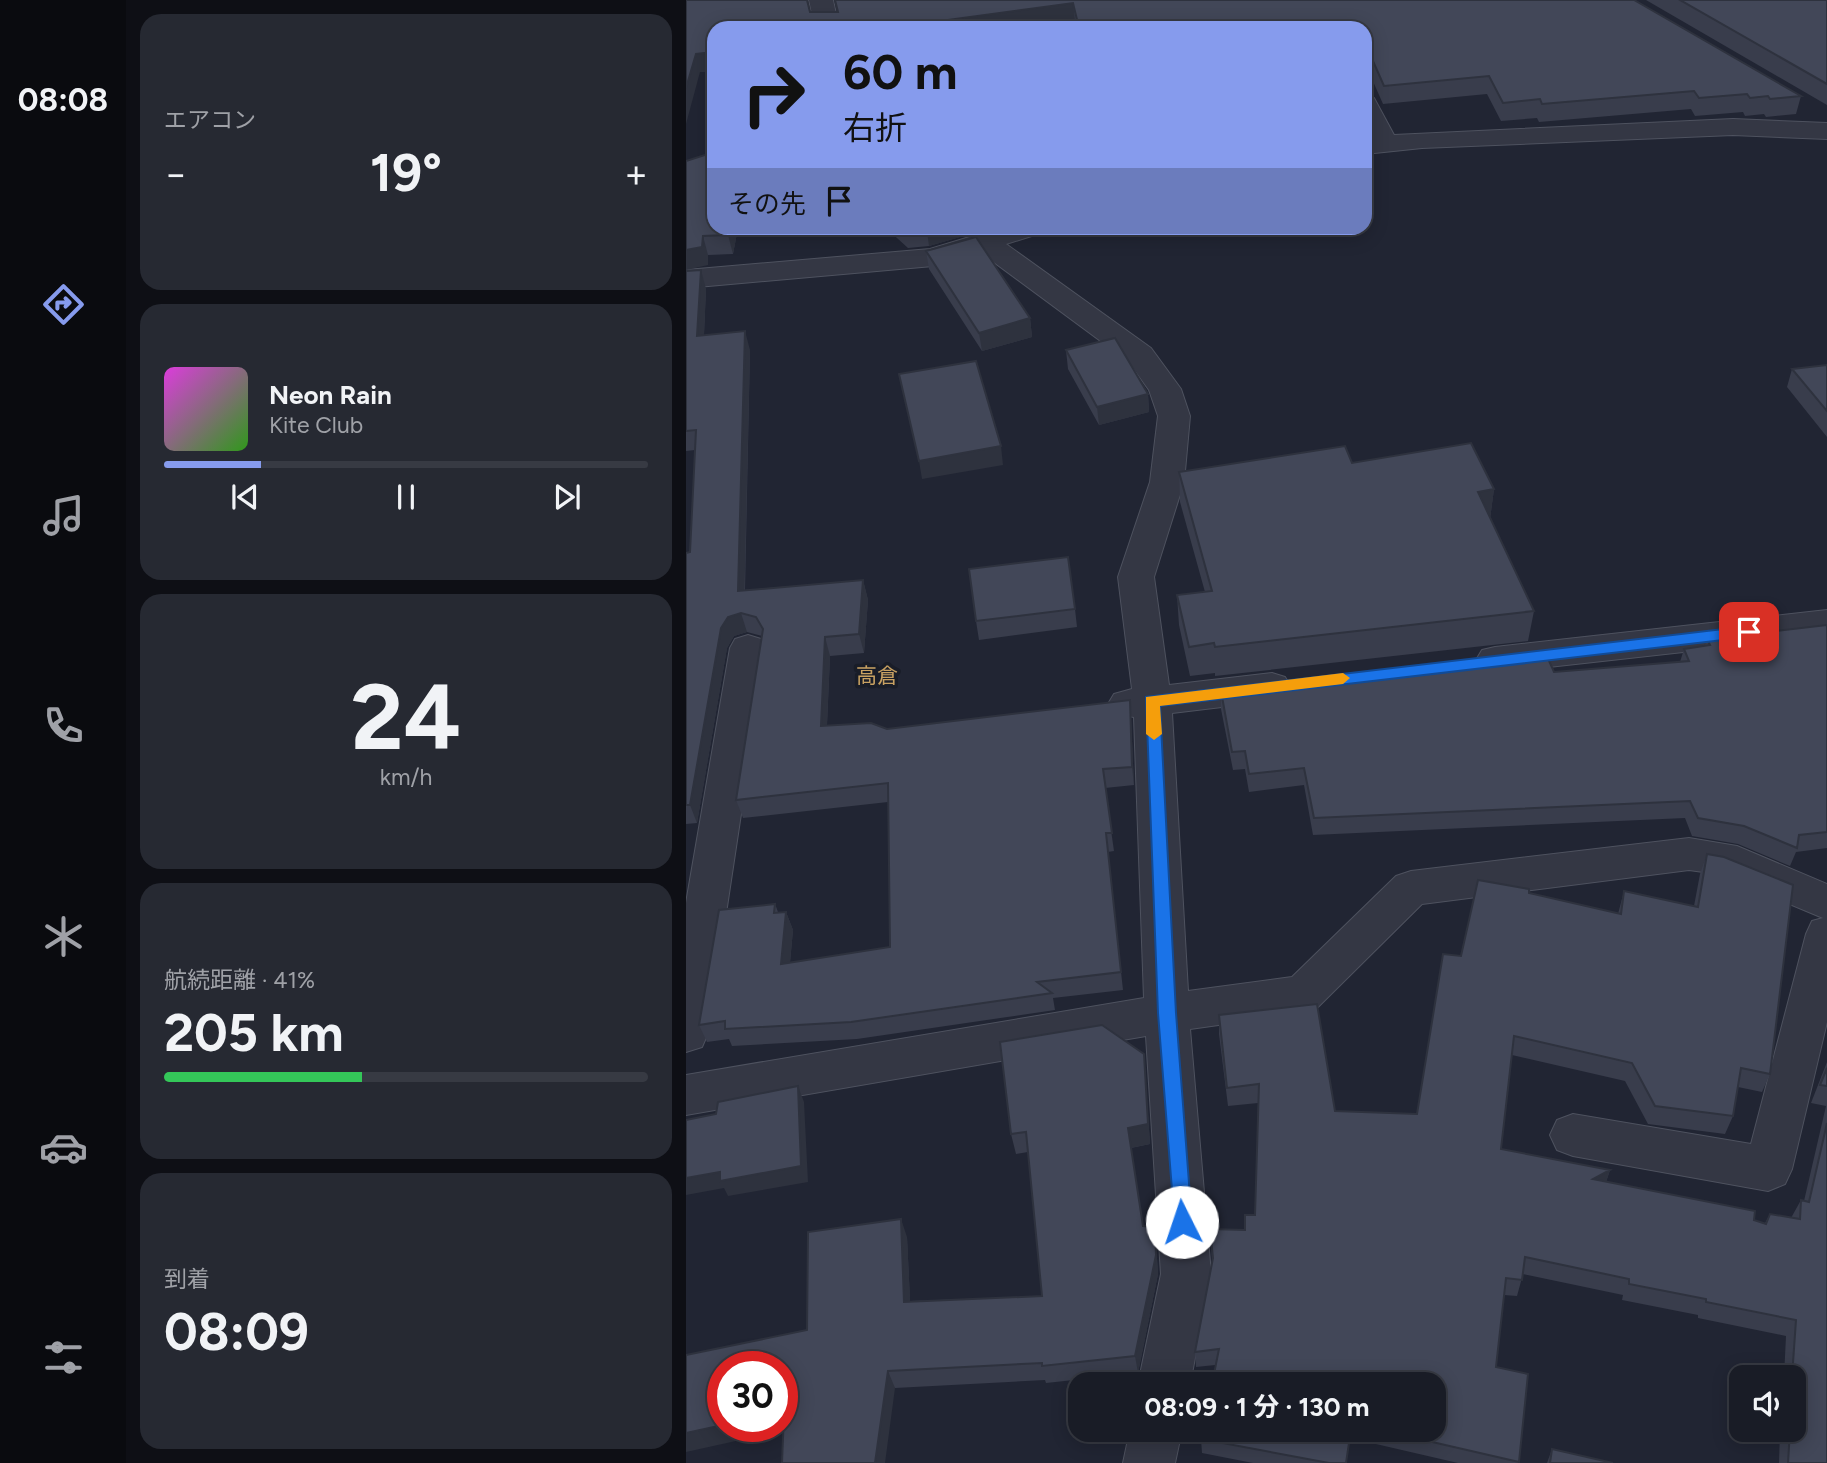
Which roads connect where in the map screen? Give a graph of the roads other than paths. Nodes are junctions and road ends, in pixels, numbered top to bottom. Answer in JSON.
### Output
{"nodes":[{"id":1,"x":821,"y":0,"type":"edge"},
{"id":2,"x":826,"y":21,"type":"edge"},
{"id":3,"x":1804,"y":106,"type":"dead end"},
{"id":4,"x":1827,"y":119,"type":"edge"},
{"id":5,"x":1827,"y":131,"type":"edge"},
{"id":6,"x":1375,"y":145,"type":"edge"},
{"id":7,"x":975,"y":235,"type":"edge"},
{"id":8,"x":978,"y":235,"type":"edge"},
{"id":9,"x":686,"y":279,"type":"edge"},
{"id":10,"x":1827,"y":623,"type":"edge"},
{"id":11,"x":748,"y":648,"type":"dead end"},
{"id":12,"x":1462,"y":664,"type":"edge"},
{"id":13,"x":1300,"y":684,"type":"edge"},
{"id":14,"x":1152,"y":702,"type":"junction"},
{"id":15,"x":1097,"y":708,"type":"edge"},
{"id":16,"x":700,"y":851,"type":"edge"},
{"id":17,"x":1827,"y":902,"type":"edge"},
{"id":18,"x":1827,"y":934,"type":"edge"},
{"id":19,"x":1167,"y":1013,"type":"junction"},
{"id":20,"x":686,"y":1033,"type":"edge"},
{"id":21,"x":686,"y":1095,"type":"edge"},
{"id":22,"x":1573,"y":1135,"type":"dead end"},
{"id":23,"x":1166,"y":1372,"type":"edge"},
{"id":24,"x":1153,"y":1442,"type":"edge"},
{"id":25,"x":1149,"y":1463,"type":"edge"}],
"edges":[{"from":1,"to":2,"type":"street"},
{"from":3,"to":4,"type":"street"},
{"from":5,"to":6,"type":"street"},
{"from":7,"to":9,"type":"street"},
{"from":8,"to":14,"type":"street"},
{"from":10,"to":12,"type":"street"},
{"from":11,"to":16,"type":"street"},
{"from":13,"to":14,"type":"street"},
{"from":14,"to":15,"type":"street"},
{"from":14,"to":19,"type":"street"},
{"from":16,"to":20,"type":"street"},
{"from":17,"to":19,"type":"street"},
{"from":18,"to":22,"type":"street"},
{"from":19,"to":21,"type":"street"},
{"from":19,"to":23,"type":"street"},
{"from":24,"to":25,"type":"street"}]}
